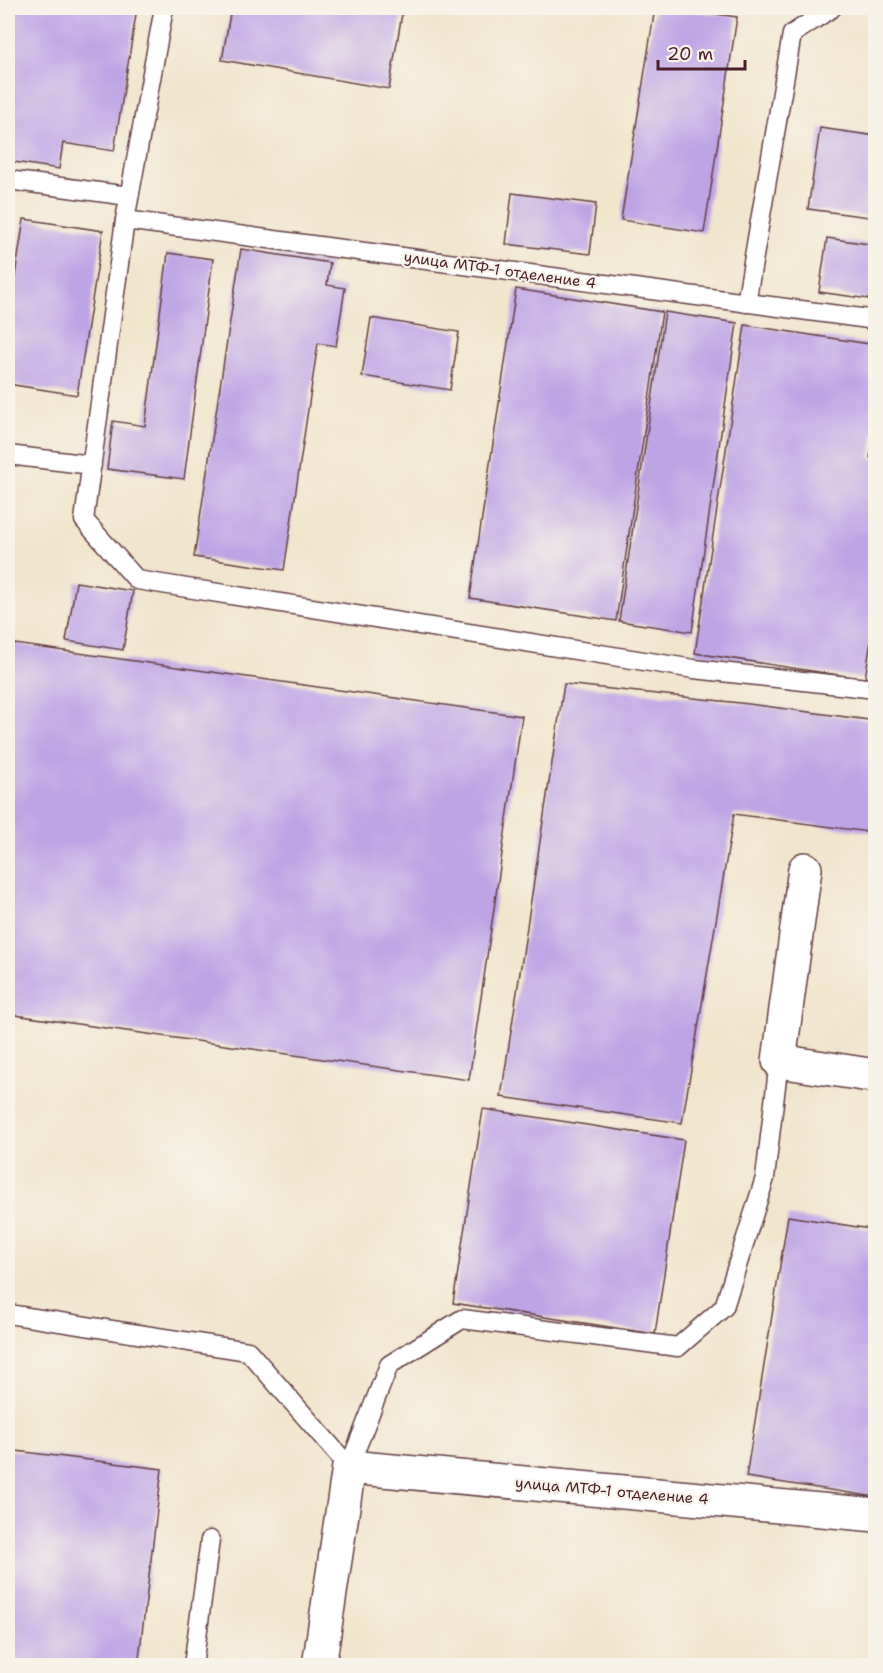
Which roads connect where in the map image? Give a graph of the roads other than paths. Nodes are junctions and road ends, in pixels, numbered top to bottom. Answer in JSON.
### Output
{"nodes":[{"id":1,"x":164,"y":8,"type":"edge"},
{"id":2,"x":832,"y":8,"type":"edge"},
{"id":3,"x":8,"y":180,"type":"edge"},
{"id":4,"x":129,"y":196,"type":"junction"},
{"id":5,"x":125,"y":220,"type":"junction"},
{"id":6,"x":746,"y":303,"type":"junction"},
{"id":7,"x":876,"y":320,"type":"edge"},
{"id":8,"x":8,"y":455,"type":"edge"},
{"id":9,"x":92,"y":465,"type":"junction"},
{"id":10,"x":876,"y":689,"type":"edge"},
{"id":11,"x":805,"y":869,"type":"dead end"},
{"id":12,"x":779,"y":1061,"type":"junction"},
{"id":13,"x":876,"y":1076,"type":"edge"},
{"id":14,"x":8,"y":1314,"type":"edge"},
{"id":15,"x":349,"y":1467,"type":"junction"},
{"id":16,"x":876,"y":1515,"type":"edge"},
{"id":17,"x":210,"y":1540,"type":"dead end"},
{"id":18,"x":193,"y":1665,"type":"edge"},
{"id":19,"x":319,"y":1665,"type":"edge"}],
"edges":[{"from":1,"to":4,"type":"lane"},
{"from":2,"to":6,"type":"lane"},
{"from":3,"to":4,"type":"lane"},
{"from":4,"to":5,"type":"lane"},
{"from":5,"to":6,"type":"lane","name":"улица МТФ-1 отделение 4"},
{"from":5,"to":9,"type":"lane"},
{"from":6,"to":7,"type":"lane","name":"улица МТФ-1 отделение 4"},
{"from":8,"to":9,"type":"lane"},
{"from":9,"to":10,"type":"lane"},
{"from":11,"to":12,"type":"street"},
{"from":12,"to":13,"type":"street"},
{"from":12,"to":15,"type":"lane"},
{"from":14,"to":15,"type":"lane"},
{"from":15,"to":16,"type":"street","name":"улица МТФ-1 отделение 4"},
{"from":15,"to":19,"type":"street"},
{"from":17,"to":18,"type":"lane"}]}
